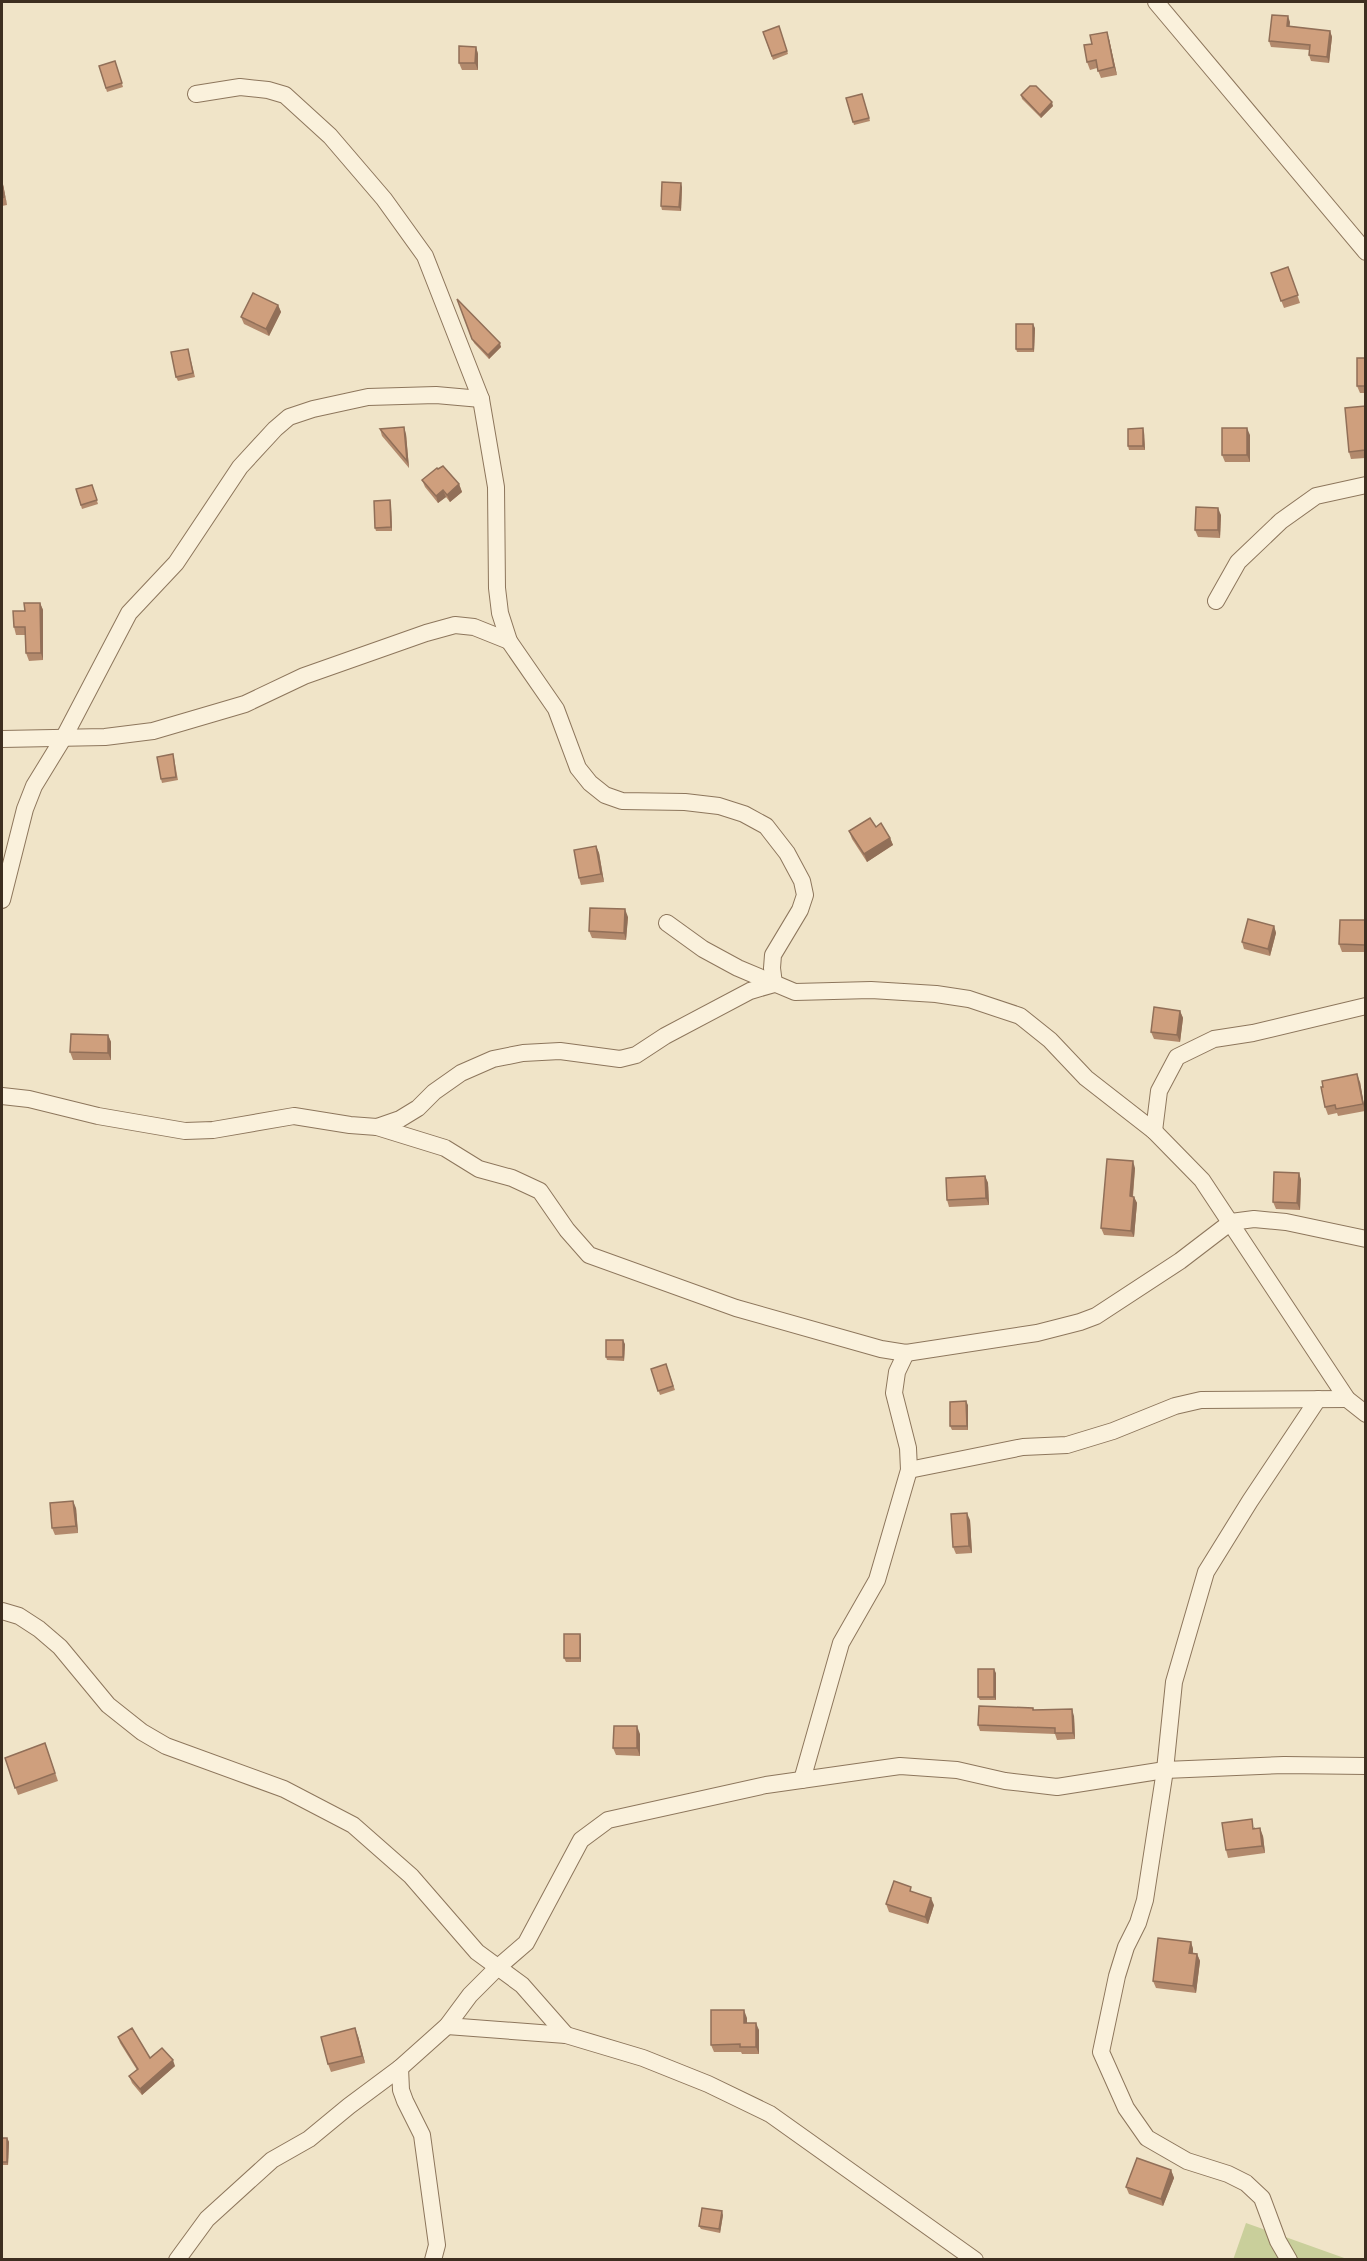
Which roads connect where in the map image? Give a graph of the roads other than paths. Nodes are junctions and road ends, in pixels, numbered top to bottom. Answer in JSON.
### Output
{"nodes":[{"id":1,"x":1156,"y":2,"type":"edge"},
{"id":2,"x":196,"y":94,"type":"dead end"},
{"id":3,"x":1365,"y":252,"type":"edge"},
{"id":4,"x":481,"y":399,"type":"junction"},
{"id":5,"x":1365,"y":485,"type":"edge"},
{"id":6,"x":1216,"y":601,"type":"dead end"},
{"id":7,"x":509,"y":641,"type":"junction"},
{"id":8,"x":64,"y":737,"type":"junction"},
{"id":9,"x":2,"y":739,"type":"edge"},
{"id":10,"x":2,"y":900,"type":"edge"},
{"id":11,"x":667,"y":923,"type":"dead end"},
{"id":12,"x":774,"y":984,"type":"junction"},
{"id":13,"x":1365,"y":1006,"type":"edge"},
{"id":14,"x":2,"y":1096,"type":"edge"},
{"id":15,"x":376,"y":1127,"type":"junction"},
{"id":16,"x":1154,"y":1131,"type":"junction"},
{"id":17,"x":1230,"y":1222,"type":"junction"},
{"id":18,"x":1365,"y":1239,"type":"edge"},
{"id":19,"x":906,"y":1353,"type":"junction"},
{"id":20,"x":1318,"y":1399,"type":"junction"},
{"id":21,"x":1347,"y":1399,"type":"junction"},
{"id":22,"x":1365,"y":1414,"type":"edge"},
{"id":23,"x":909,"y":1470,"type":"junction"},
{"id":24,"x":2,"y":1611,"type":"edge"},
{"id":25,"x":1365,"y":1766,"type":"edge"},
{"id":26,"x":1165,"y":1770,"type":"junction"},
{"id":27,"x":802,"y":1780,"type":"junction"},
{"id":28,"x":497,"y":1968,"type":"junction"},
{"id":29,"x":447,"y":2026,"type":"junction"},
{"id":30,"x":566,"y":2035,"type":"junction"},
{"id":31,"x":400,"y":2068,"type":"junction"},
{"id":32,"x":177,"y":2259,"type":"edge"},
{"id":33,"x":433,"y":2259,"type":"edge"},
{"id":34,"x":975,"y":2259,"type":"edge"},
{"id":35,"x":1289,"y":2259,"type":"edge"}],
"edges":[{"from":1,"to":3,"type":"street"},
{"from":2,"to":4,"type":"street"},
{"from":4,"to":7,"type":"street"},
{"from":4,"to":8,"type":"street"},
{"from":5,"to":6,"type":"street"},
{"from":7,"to":8,"type":"street"},
{"from":7,"to":12,"type":"street"},
{"from":8,"to":9,"type":"street"},
{"from":8,"to":10,"type":"street"},
{"from":11,"to":12,"type":"street"},
{"from":12,"to":15,"type":"street"},
{"from":12,"to":16,"type":"street"},
{"from":13,"to":16,"type":"street"},
{"from":14,"to":15,"type":"street"},
{"from":15,"to":19,"type":"street"},
{"from":16,"to":17,"type":"street"},
{"from":17,"to":18,"type":"street"},
{"from":17,"to":19,"type":"street"},
{"from":17,"to":21,"type":"street"},
{"from":19,"to":23,"type":"street"},
{"from":20,"to":21,"type":"street"},
{"from":20,"to":23,"type":"street"},
{"from":20,"to":26,"type":"street"},
{"from":21,"to":22,"type":"street"},
{"from":23,"to":27,"type":"street"},
{"from":24,"to":28,"type":"street"},
{"from":25,"to":26,"type":"street"},
{"from":26,"to":27,"type":"street"},
{"from":26,"to":35,"type":"street"},
{"from":27,"to":28,"type":"street"},
{"from":28,"to":29,"type":"street"},
{"from":28,"to":30,"type":"street"},
{"from":29,"to":30,"type":"street"},
{"from":29,"to":31,"type":"street"},
{"from":30,"to":34,"type":"street"},
{"from":31,"to":32,"type":"street"},
{"from":31,"to":33,"type":"street"}]}
